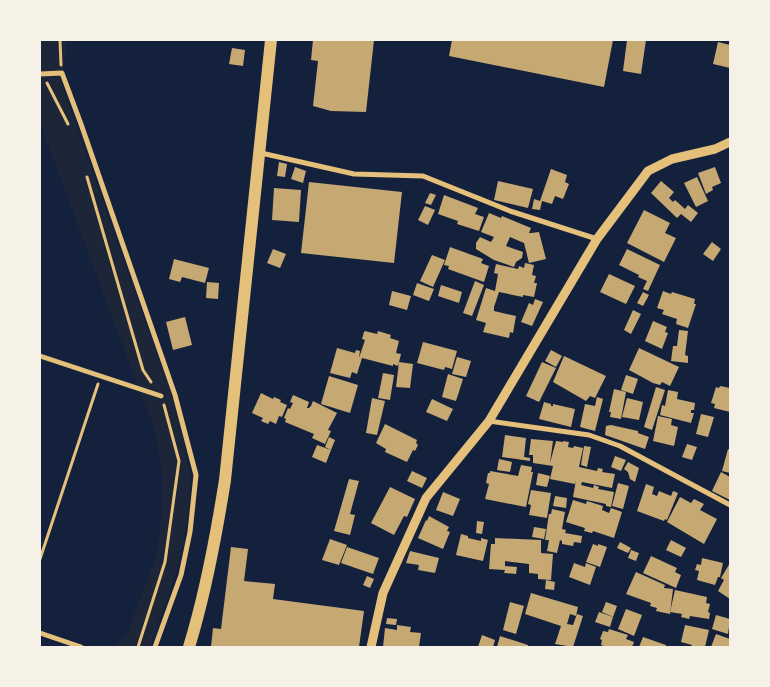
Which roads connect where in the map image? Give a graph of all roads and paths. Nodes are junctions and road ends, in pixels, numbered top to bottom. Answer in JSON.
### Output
{"nodes":[{"id":1,"x":60,"y":40,"type":"edge"},
{"id":2,"x":270,"y":40,"type":"edge"},
{"id":3,"x":62,"y":73,"type":"junction"},
{"id":4,"x":41,"y":74,"type":"edge"},
{"id":5,"x":70,"y":127,"type":"dead end"},
{"id":6,"x":730,"y":142,"type":"edge"},
{"id":7,"x":259,"y":152,"type":"junction"},
{"id":8,"x":86,"y":173,"type":"dead end"},
{"id":9,"x":597,"y":239,"type":"junction"},
{"id":10,"x":40,"y":356,"type":"edge"},
{"id":11,"x":101,"y":376,"type":"junction"},
{"id":12,"x":161,"y":396,"type":"junction"},
{"id":13,"x":489,"y":421,"type":"junction"},
{"id":14,"x":730,"y":505,"type":"edge"},
{"id":15,"x":40,"y":559,"type":"edge"},
{"id":16,"x":40,"y":634,"type":"edge"},
{"id":17,"x":81,"y":647,"type":"edge"},
{"id":18,"x":138,"y":647,"type":"edge"},
{"id":19,"x":155,"y":647,"type":"edge"},
{"id":20,"x":189,"y":647,"type":"edge"},
{"id":21,"x":371,"y":647,"type":"edge"}],
"edges":[{"from":1,"to":3,"type":"path"},
{"from":2,"to":7,"type":"main road"},
{"from":3,"to":4,"type":"street"},
{"from":3,"to":19,"type":"street"},
{"from":4,"to":5,"type":"path"},
{"from":6,"to":9,"type":"street"},
{"from":7,"to":9,"type":"street"},
{"from":7,"to":20,"type":"main road"},
{"from":8,"to":12,"type":"path"},
{"from":9,"to":13,"type":"street"},
{"from":10,"to":11,"type":"street"},
{"from":11,"to":12,"type":"street"},
{"from":11,"to":15,"type":"path"},
{"from":12,"to":18,"type":"path"},
{"from":13,"to":14,"type":"street"},
{"from":13,"to":21,"type":"street"},
{"from":16,"to":17,"type":"street"}]}
